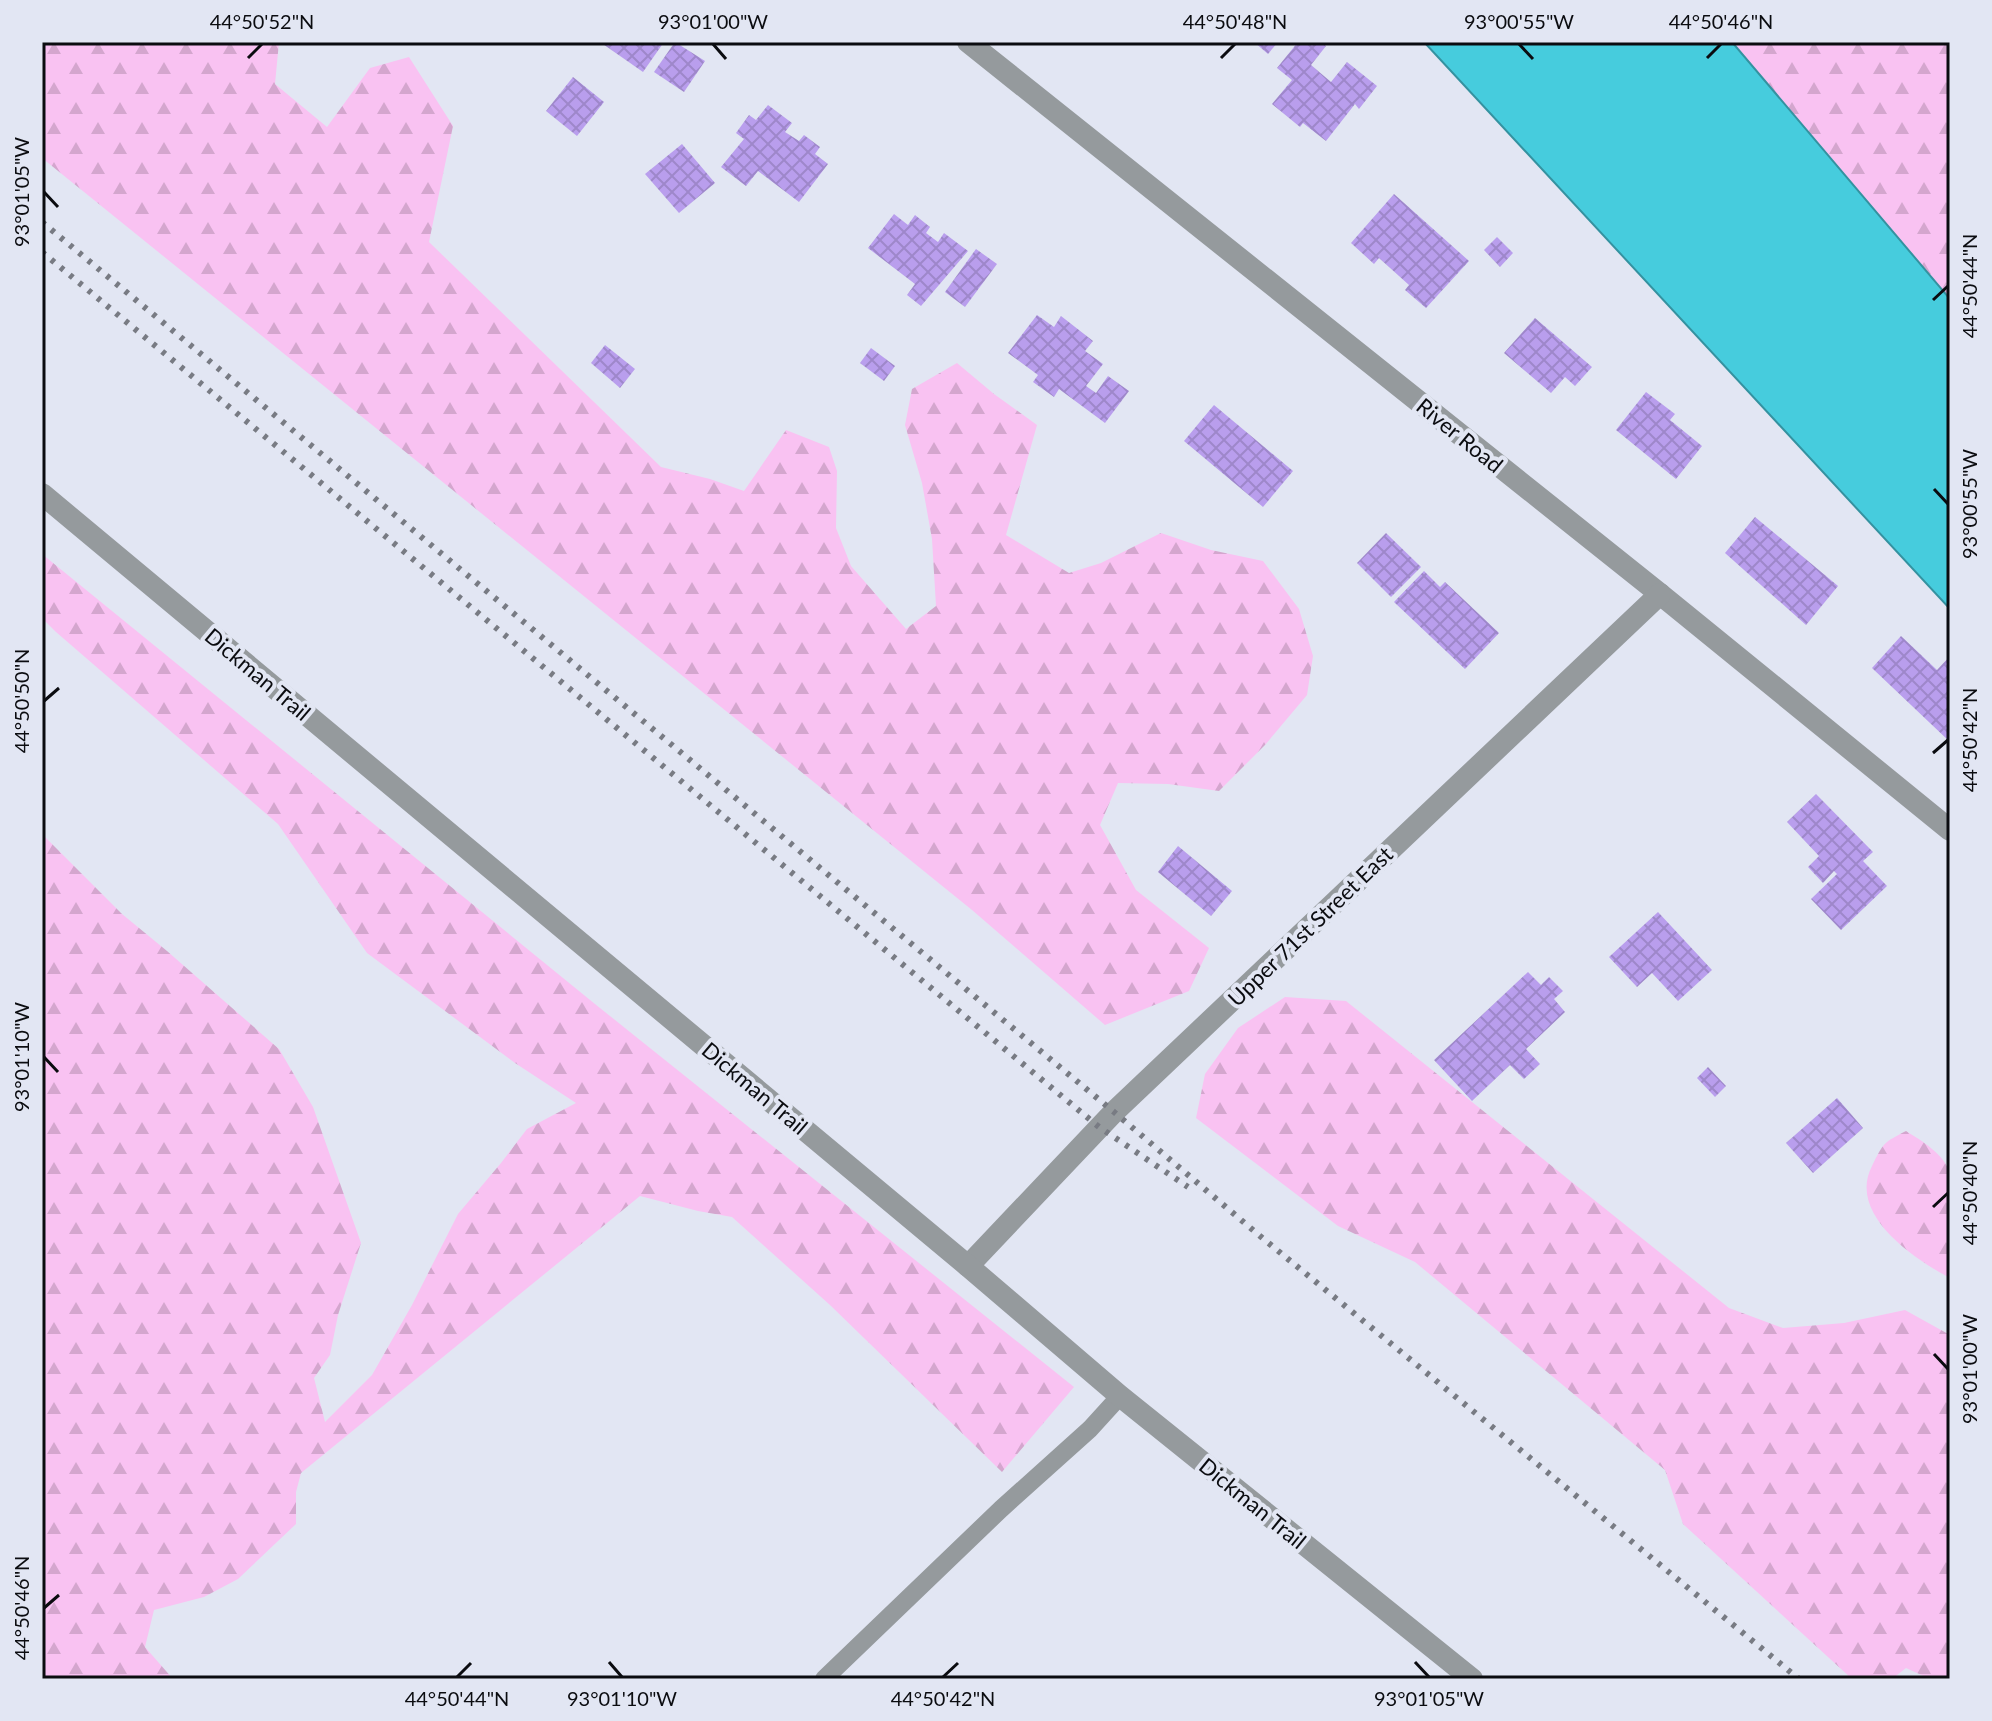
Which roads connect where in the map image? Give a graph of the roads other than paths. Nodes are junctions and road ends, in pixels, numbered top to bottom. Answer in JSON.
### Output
{"nodes":[{"id":1,"x":968,"y":42,"type":"edge"},
{"id":2,"x":42,"y":494,"type":"edge"},
{"id":3,"x":1660,"y":594,"type":"junction"},
{"id":4,"x":1950,"y":830,"type":"edge"},
{"id":5,"x":968,"y":1266,"type":"junction"},
{"id":6,"x":1120,"y":1396,"type":"junction"},
{"id":7,"x":824,"y":1679,"type":"edge"},
{"id":8,"x":1472,"y":1679,"type":"edge"}],
"edges":[{"from":1,"to":3,"type":"street","name":"River Road"},
{"from":2,"to":5,"type":"street","name":"Dickman Trail"},
{"from":3,"to":4,"type":"street","name":"River Road"},
{"from":3,"to":5,"type":"street","name":"Upper 71st Street East"},
{"from":5,"to":6,"type":"street","name":"Dickman Trail"},
{"from":6,"to":7,"type":"lane"},
{"from":6,"to":8,"type":"street","name":"Dickman Trail"}]}
